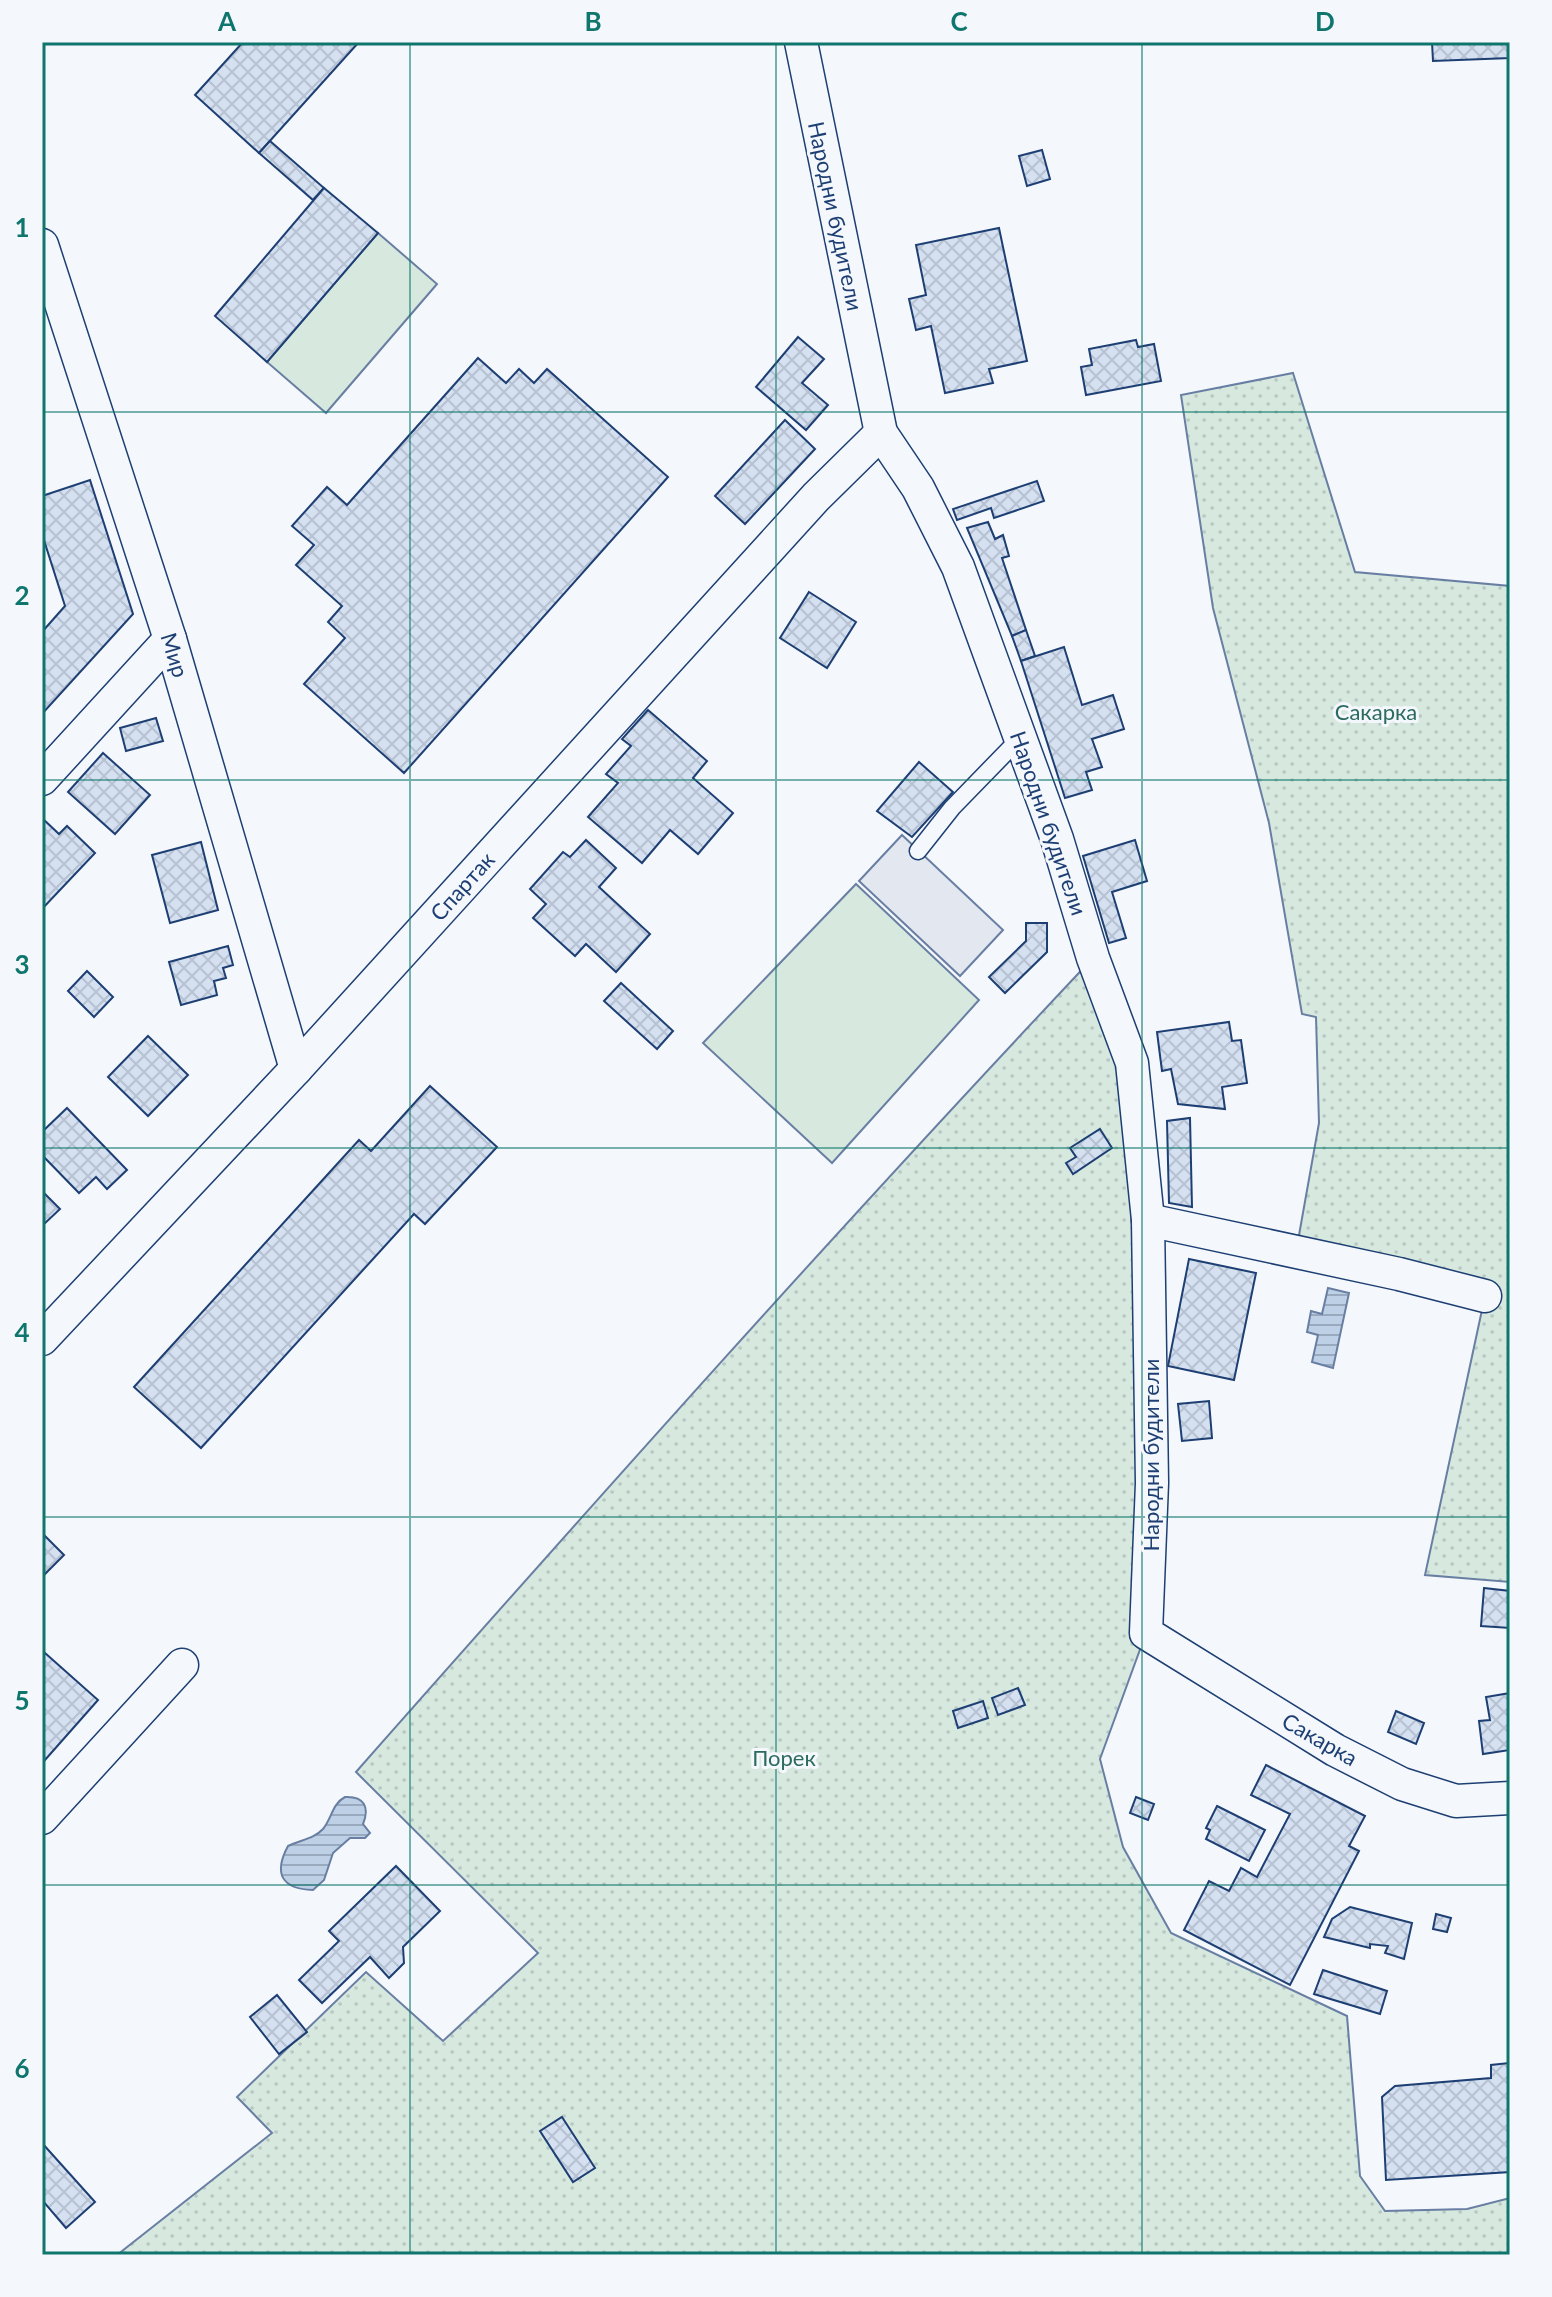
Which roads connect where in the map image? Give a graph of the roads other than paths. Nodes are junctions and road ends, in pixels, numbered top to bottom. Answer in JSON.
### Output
{"nodes":[{"id":1,"x":801,"y":42,"type":"edge"},
{"id":2,"x":42,"y":245,"type":"edge"},
{"id":3,"x":881,"y":433,"type":"junction"},
{"id":4,"x":170,"y":639,"type":"junction"},
{"id":5,"x":1021,"y":737,"type":"junction"},
{"id":6,"x":42,"y":779,"type":"edge"},
{"id":7,"x":918,"y":851,"type":"dead end"},
{"id":8,"x":296,"y":1069,"type":"junction"},
{"id":9,"x":1148,"y":1220,"type":"junction"},
{"id":10,"x":1485,"y":1296,"type":"dead end"},
{"id":11,"x":42,"y":1339,"type":"edge"},
{"id":12,"x":1146,"y":1633,"type":"joint"},
{"id":13,"x":182,"y":1665,"type":"dead end"},
{"id":14,"x":1510,"y":1798,"type":"edge"},
{"id":15,"x":42,"y":1818,"type":"edge"}],
"edges":[{"from":1,"to":3,"type":"street","name":"Народни будители"},
{"from":2,"to":4,"type":"street","name":"Мир"},
{"from":3,"to":5,"type":"street","name":"Народни будители"},
{"from":3,"to":8,"type":"street","name":"Спартак"},
{"from":4,"to":6,"type":"street"},
{"from":4,"to":8,"type":"street","name":"Мир"},
{"from":5,"to":7,"type":"lane"},
{"from":5,"to":9,"type":"street","name":"Народни будители"},
{"from":8,"to":11,"type":"street","name":"Спартак"},
{"from":9,"to":10,"type":"street"},
{"from":9,"to":12,"type":"street","name":"Народни будители"},
{"from":12,"to":14,"type":"street","name":"Сакарка"},
{"from":13,"to":15,"type":"street"}]}
